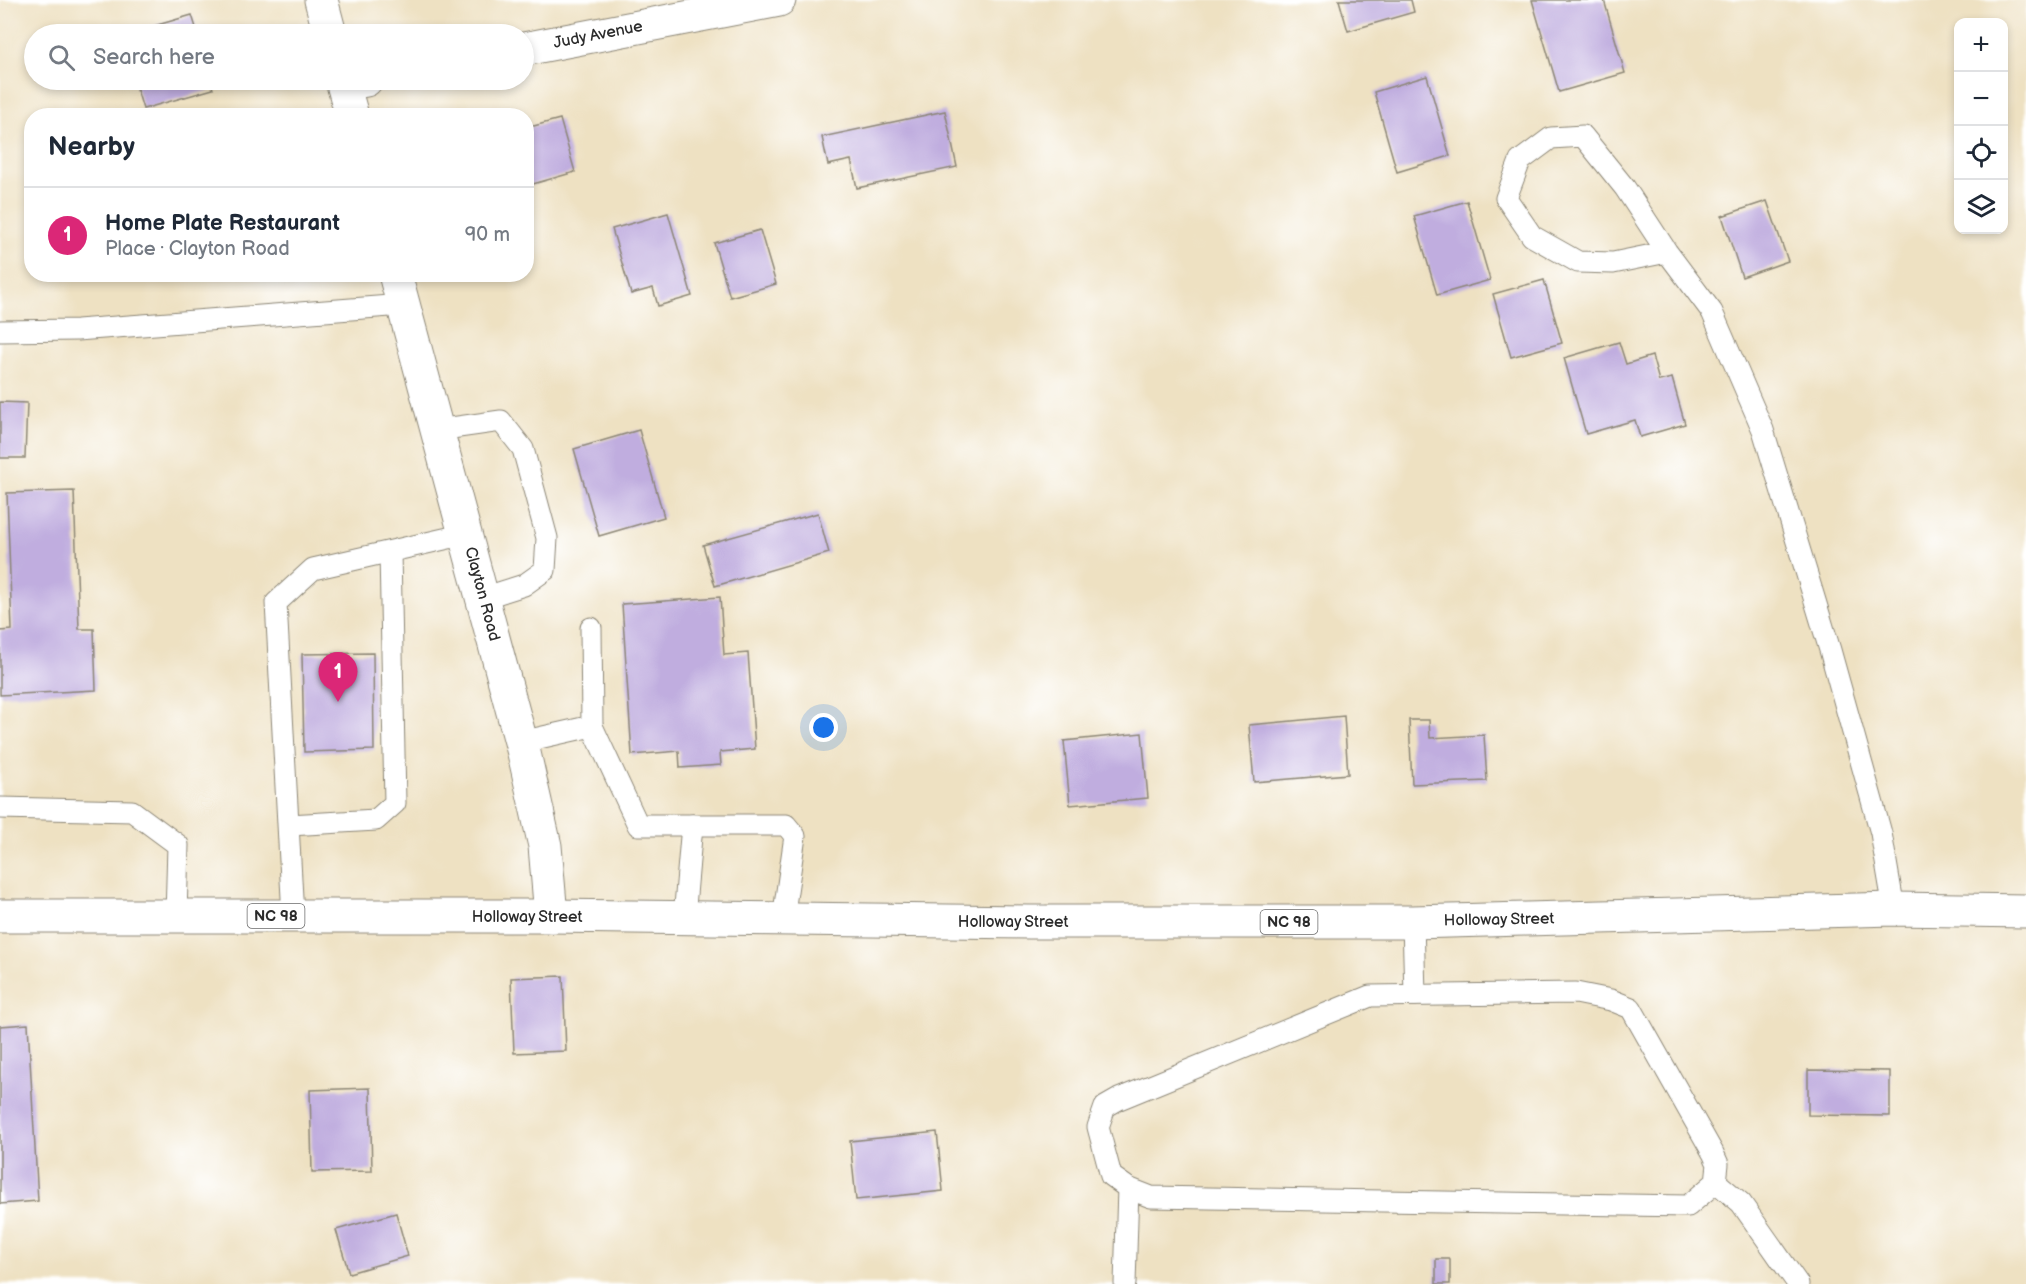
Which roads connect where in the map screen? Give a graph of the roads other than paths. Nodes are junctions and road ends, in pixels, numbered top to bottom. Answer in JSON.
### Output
{"nodes":[{"id":1,"x":321,"y":0,"type":"edge"},
{"id":2,"x":779,"y":0,"type":"edge"},
{"id":3,"x":327,"y":24,"type":"edge"},
{"id":4,"x":534,"y":47,"type":"edge"},
{"id":5,"x":351,"y":90,"type":"edge"},
{"id":6,"x":352,"y":108,"type":"edge"},
{"id":7,"x":1667,"y":252,"type":"junction"},
{"id":8,"x":399,"y":290,"type":"edge"},
{"id":9,"x":0,"y":331,"type":"edge"},
{"id":10,"x":437,"y":430,"type":"junction"},
{"id":11,"x":466,"y":534,"type":"junction"},
{"id":12,"x":390,"y":552,"type":"junction"},
{"id":13,"x":483,"y":598,"type":"junction"},
{"id":14,"x":591,"y":628,"type":"dead end"},
{"id":15,"x":592,"y":726,"type":"junction"},
{"id":16,"x":521,"y":742,"type":"junction"},
{"id":17,"x":0,"y":808,"type":"edge"},
{"id":18,"x":288,"y":825,"type":"junction"},
{"id":19,"x":692,"y":825,"type":"junction"},
{"id":20,"x":1894,"y":909,"type":"junction"},
{"id":21,"x":2026,"y":911,"type":"edge"},
{"id":22,"x":0,"y":916,"type":"edge"},
{"id":23,"x":176,"y":916,"type":"junction"},
{"id":24,"x":294,"y":916,"type":"junction"},
{"id":25,"x":551,"y":916,"type":"junction"},
{"id":26,"x":684,"y":918,"type":"junction"},
{"id":27,"x":783,"y":920,"type":"junction"},
{"id":28,"x":1413,"y":922,"type":"junction"},
{"id":29,"x":1415,"y":995,"type":"junction"},
{"id":30,"x":1716,"y":1182,"type":"junction"},
{"id":31,"x":1128,"y":1188,"type":"junction"},
{"id":32,"x":1125,"y":1284,"type":"edge"},
{"id":33,"x":1798,"y":1284,"type":"edge"}],
"edges":[{"from":1,"to":3,"type":"main road"},
{"from":2,"to":4,"type":"main road","name":"Judy Avenue"},
{"from":5,"to":6,"type":"main road"},
{"from":7,"to":7,"type":"lane"},
{"from":7,"to":20,"type":"lane"},
{"from":8,"to":9,"type":"lane"},
{"from":8,"to":10,"type":"main road","name":"Clayton Road"},
{"from":10,"to":11,"type":"main road","name":"Clayton Road"},
{"from":10,"to":13,"type":"lane"},
{"from":11,"to":12,"type":"lane"},
{"from":11,"to":13,"type":"main road","name":"Clayton Road"},
{"from":12,"to":18,"type":"lane"},
{"from":12,"to":18,"type":"lane"},
{"from":13,"to":16,"type":"main road","name":"Clayton Road"},
{"from":14,"to":15,"type":"lane"},
{"from":15,"to":16,"type":"lane"},
{"from":15,"to":19,"type":"lane"},
{"from":16,"to":25,"type":"main road","name":"Clayton Road"},
{"from":17,"to":23,"type":"lane"},
{"from":18,"to":24,"type":"lane"},
{"from":19,"to":26,"type":"lane"},
{"from":19,"to":27,"type":"lane"},
{"from":20,"to":21,"type":"main road","name":"Holloway Street","number":"NC 98"},
{"from":20,"to":28,"type":"main road","name":"Holloway Street","number":"NC 98"},
{"from":22,"to":23,"type":"main road","name":"Holloway Street","number":"NC 98"},
{"from":23,"to":24,"type":"main road","name":"Holloway Street","number":"NC 98"},
{"from":24,"to":25,"type":"main road","name":"Holloway Street","number":"NC 98"},
{"from":25,"to":26,"type":"main road","name":"Holloway Street","number":"NC 98"},
{"from":26,"to":27,"type":"main road","name":"Holloway Street","number":"NC 98"},
{"from":27,"to":28,"type":"main road","name":"Holloway Street","number":"NC 98"},
{"from":28,"to":29,"type":"lane"},
{"from":29,"to":30,"type":"lane"},
{"from":29,"to":31,"type":"lane"},
{"from":30,"to":31,"type":"lane"},
{"from":30,"to":33,"type":"lane"},
{"from":31,"to":32,"type":"lane"}]}
